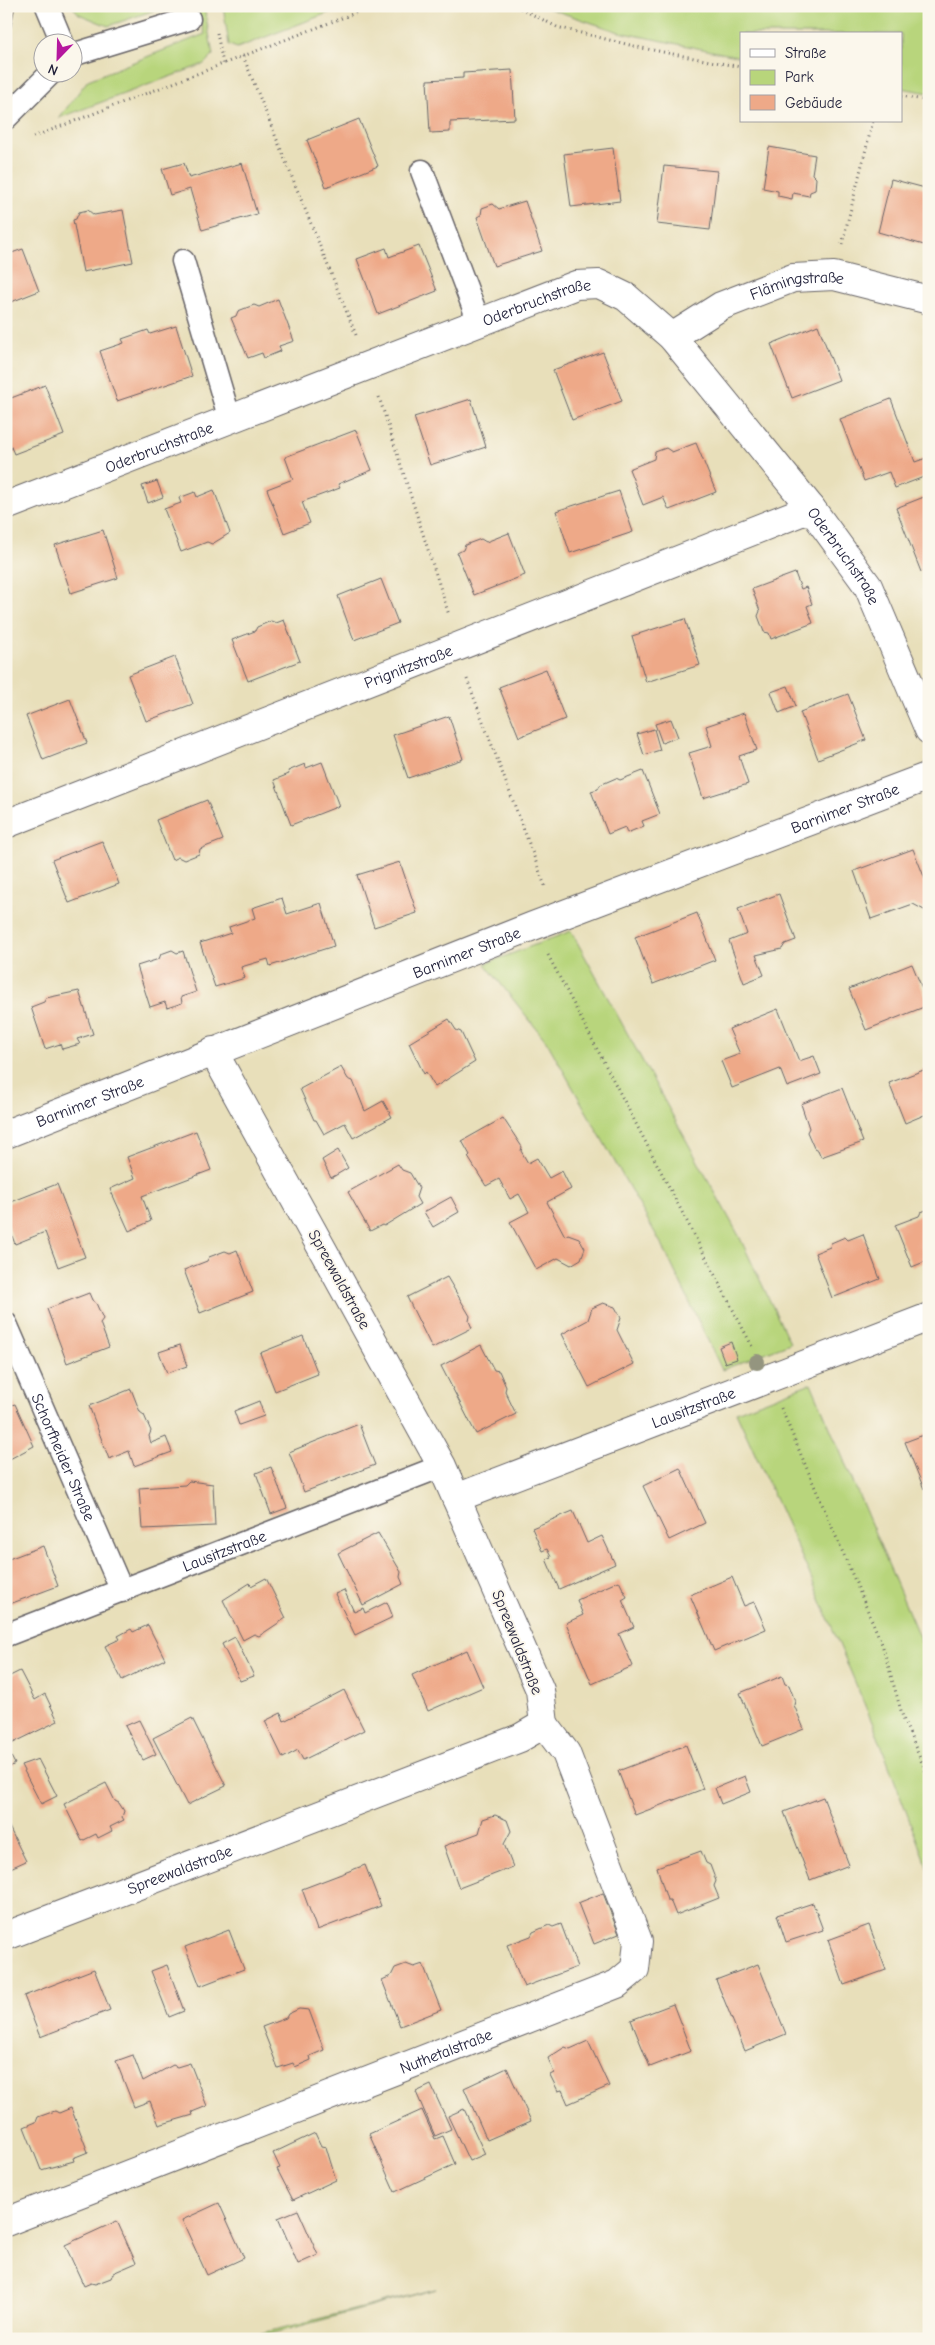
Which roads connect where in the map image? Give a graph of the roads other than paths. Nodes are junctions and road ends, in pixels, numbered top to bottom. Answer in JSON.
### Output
{"nodes":[{"id":1,"x":47,"y":6,"type":"edge"},
{"id":2,"x":189,"y":19,"type":"dead end"},
{"id":3,"x":58,"y":32,"type":"edge"},
{"id":4,"x":82,"y":52,"type":"edge"},
{"id":5,"x":42,"y":82,"type":"edge"},
{"id":6,"x":6,"y":118,"type":"edge"},
{"id":7,"x":422,"y":171,"type":"dead end"},
{"id":8,"x":183,"y":262,"type":"dead end"},
{"id":9,"x":929,"y":300,"type":"edge"},
{"id":10,"x":478,"y":322,"type":"junction"},
{"id":11,"x":672,"y":337,"type":"junction"},
{"id":12,"x":230,"y":420,"type":"junction"},
{"id":13,"x":6,"y":506,"type":"edge"},
{"id":14,"x":811,"y":508,"type":"junction"},
{"id":15,"x":929,"y":730,"type":"edge"},
{"id":16,"x":929,"y":776,"type":"edge"},
{"id":17,"x":6,"y":824,"type":"edge"},
{"id":18,"x":213,"y":1051,"type":"junction"},
{"id":19,"x":6,"y":1134,"type":"edge"},
{"id":20,"x":929,"y":1317,"type":"edge"},
{"id":21,"x":6,"y":1324,"type":"edge"},
{"id":22,"x":442,"y":1466,"type":"junction"},
{"id":23,"x":456,"y":1498,"type":"junction"},
{"id":24,"x":122,"y":1591,"type":"junction"},
{"id":25,"x":6,"y":1635,"type":"edge"},
{"id":26,"x":544,"y":1724,"type":"junction"},
{"id":27,"x":6,"y":1936,"type":"edge"},
{"id":28,"x":6,"y":2222,"type":"edge"}],
"edges":[{"from":1,"to":3,"type":"lane"},
{"from":2,"to":4,"type":"lane"},
{"from":5,"to":6,"type":"lane"},
{"from":7,"to":10,"type":"lane"},
{"from":8,"to":12,"type":"lane"},
{"from":9,"to":11,"type":"street","name":"Flämingstraße"},
{"from":10,"to":11,"type":"street","name":"Oderbruchstraße"},
{"from":10,"to":12,"type":"street","name":"Oderbruchstraße"},
{"from":11,"to":14,"type":"street","name":"Oderbruchstraße"},
{"from":12,"to":13,"type":"street","name":"Oderbruchstraße"},
{"from":14,"to":15,"type":"street","name":"Oderbruchstraße"},
{"from":14,"to":17,"type":"street","name":"Prignitzstraße"},
{"from":16,"to":18,"type":"street","name":"Barnimer Straße"},
{"from":18,"to":19,"type":"street","name":"Barnimer Straße"},
{"from":18,"to":22,"type":"street","name":"Spreewaldstraße"},
{"from":20,"to":23,"type":"street","name":"Lausitzstraße"},
{"from":21,"to":24,"type":"lane","name":"Schorfheider Straße"},
{"from":22,"to":23,"type":"street","name":"Spreewaldstraße"},
{"from":22,"to":24,"type":"lane","name":"Lausitzstraße"},
{"from":23,"to":26,"type":"street","name":"Spreewaldstraße"},
{"from":24,"to":25,"type":"lane","name":"Lausitzstraße"},
{"from":26,"to":27,"type":"street","name":"Spreewaldstraße"},
{"from":26,"to":28,"type":"street","name":"Nuthetalstraße"}]}
